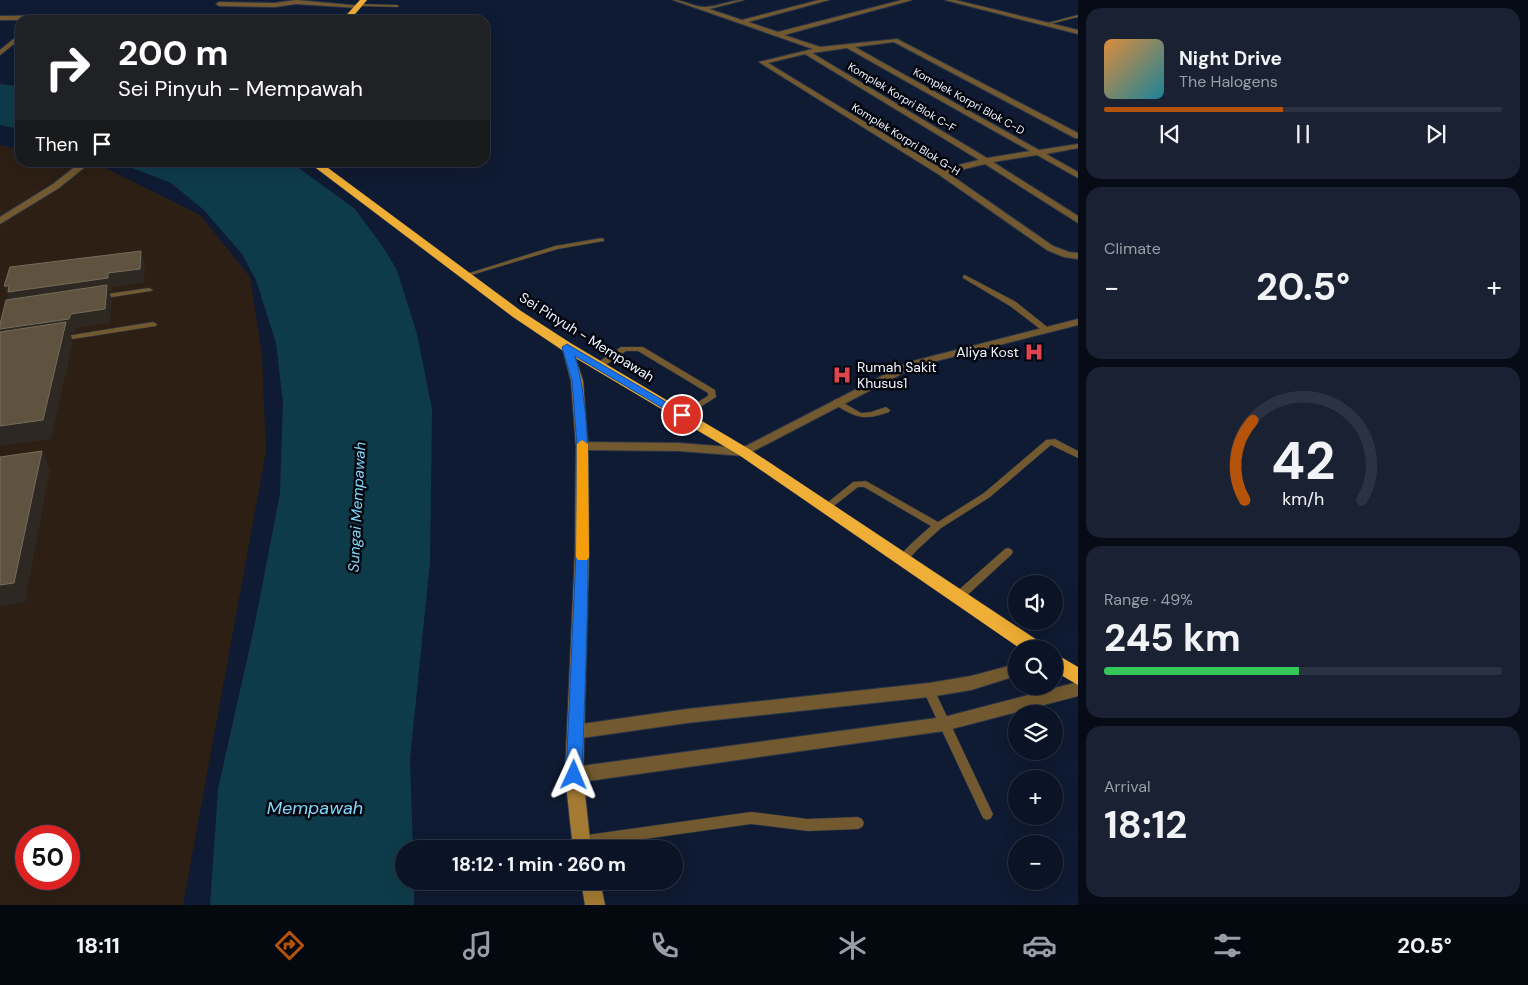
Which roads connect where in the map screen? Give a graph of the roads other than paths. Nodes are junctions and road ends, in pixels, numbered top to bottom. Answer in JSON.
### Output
{"nodes":[{"id":1,"x":676,"y":0,"type":"edge"},
{"id":2,"x":741,"y":0,"type":"edge"},
{"id":3,"x":826,"y":0,"type":"edge"},
{"id":4,"x":909,"y":0,"type":"edge"},
{"id":5,"x":948,"y":0,"type":"edge"},
{"id":6,"x":361,"y":3,"type":"edge"},
{"id":7,"x":219,"y":4,"type":"dead end"},
{"id":8,"x":397,"y":6,"type":"dead end"},
{"id":9,"x":704,"y":9,"type":"junction"},
{"id":10,"x":350,"y":15,"type":"edge"},
{"id":11,"x":1078,"y":16,"type":"edge"},
{"id":12,"x":0,"y":18,"type":"edge"},
{"id":13,"x":15,"y":18,"type":"edge"},
{"id":14,"x":741,"y":22,"type":"junction"},
{"id":15,"x":1046,"y":24,"type":"junction"},
{"id":16,"x":1078,"y":32,"type":"edge"},
{"id":17,"x":778,"y":34,"type":"junction"},
{"id":18,"x":15,"y":40,"type":"edge"},
{"id":19,"x":849,"y":46,"type":"junction"},
{"id":20,"x":820,"y":49,"type":"junction"},
{"id":21,"x":806,"y":52,"type":"junction"},
{"id":22,"x":0,"y":54,"type":"edge"},
{"id":23,"x":1078,"y":136,"type":"edge"},
{"id":24,"x":1078,"y":146,"type":"edge"},
{"id":25,"x":1038,"y":154,"type":"junction"},
{"id":26,"x":986,"y":161,"type":"junction"},
{"id":27,"x":80,"y":167,"type":"edge"},
{"id":28,"x":320,"y":167,"type":"edge"},
{"id":29,"x":941,"y":172,"type":"junction"},
{"id":30,"x":1078,"y":175,"type":"edge"},
{"id":31,"x":1078,"y":220,"type":"edge"},
{"id":32,"x":0,"y":221,"type":"edge"},
{"id":33,"x":602,"y":240,"type":"dead end"},
{"id":34,"x":1078,"y":256,"type":"edge"},
{"id":35,"x":466,"y":275,"type":"junction"},
{"id":36,"x":964,"y":277,"type":"dead end"},
{"id":37,"x":149,"y":290,"type":"dead end"},
{"id":38,"x":93,"y":298,"type":"edge"},
{"id":39,"x":1078,"y":322,"type":"edge"},
{"id":40,"x":154,"y":324,"type":"dead end"},
{"id":41,"x":1048,"y":330,"type":"junction"},
{"id":42,"x":48,"y":340,"type":"edge"},
{"id":43,"x":567,"y":347,"type":"junction"},
{"id":44,"x":604,"y":362,"type":"junction"},
{"id":45,"x":837,"y":402,"type":"junction"},
{"id":46,"x":886,"y":410,"type":"dead end"},
{"id":47,"x":684,"y":414,"type":"junction"},
{"id":48,"x":582,"y":446,"type":"junction"},
{"id":49,"x":744,"y":452,"type":"junction"},
{"id":50,"x":1078,"y":455,"type":"edge"},
{"id":51,"x":827,"y":507,"type":"junction"},
{"id":52,"x":938,"y":526,"type":"junction"},
{"id":53,"x":909,"y":552,"type":"junction"},
{"id":54,"x":1008,"y":552,"type":"dead end"},
{"id":55,"x":966,"y":590,"type":"junction"},
{"id":56,"x":1025,"y":640,"type":"edge"},
{"id":57,"x":1063,"y":667,"type":"edge"},
{"id":58,"x":1008,"y":672,"type":"edge"},
{"id":59,"x":1078,"y":677,"type":"edge"},
{"id":60,"x":1078,"y":689,"type":"edge"},
{"id":61,"x":929,"y":690,"type":"junction"},
{"id":62,"x":944,"y":724,"type":"junction"},
{"id":63,"x":575,"y":732,"type":"junction"},
{"id":64,"x":574,"y":775,"type":"junction"},
{"id":65,"x":987,"y":814,"type":"dead end"},
{"id":66,"x":858,"y":824,"type":"dead end"},
{"id":67,"x":580,"y":840,"type":"edge"},
{"id":68,"x":612,"y":840,"type":"edge"},
{"id":69,"x":592,"y":890,"type":"edge"},
{"id":70,"x":595,"y":905,"type":"edge"}],
"edges":[{"from":1,"to":9,"type":"street"},
{"from":2,"to":9,"type":"street"},
{"from":3,"to":14,"type":"street"},
{"from":4,"to":17,"type":"street"},
{"from":5,"to":15,"type":"street"},
{"from":6,"to":7,"type":"street"},
{"from":6,"to":8,"type":"lane"},
{"from":6,"to":10,"type":"highway"},
{"from":9,"to":14,"type":"street"},
{"from":11,"to":15,"type":"lane"},
{"from":12,"to":13,"type":"street"},
{"from":14,"to":17,"type":"street"},
{"from":15,"to":16,"type":"street"},
{"from":17,"to":20,"type":"street"},
{"from":18,"to":22,"type":"street"},
{"from":19,"to":20,"type":"street"},
{"from":19,"to":23,"type":"street"},
{"from":19,"to":25,"type":"street","name":"Komplek Korpri Blok C-D"},
{"from":20,"to":21,"type":"street"},
{"from":21,"to":26,"type":"street","name":"Komplek Korpri Blok C-F"},
{"from":21,"to":29,"type":"street","name":"Komplek Korpri Blok G-H"},
{"from":24,"to":25,"type":"street"},
{"from":25,"to":26,"type":"street"},
{"from":25,"to":30,"type":"street","name":"Komplek Korpri Blok C-D"},
{"from":26,"to":29,"type":"street"},
{"from":26,"to":31,"type":"street","name":"Komplek Korpri Blok C-F"},
{"from":27,"to":32,"type":"street"},
{"from":28,"to":35,"type":"highway","name":"Sei Pinyuh - Mempawah"},
{"from":29,"to":34,"type":"street","name":"Komplek Korpri Blok G-H"},
{"from":33,"to":35,"type":"lane"},
{"from":35,"to":43,"type":"highway","name":"Sei Pinyuh - Mempawah"},
{"from":36,"to":41,"type":"lane"},
{"from":37,"to":38,"type":"lane"},
{"from":39,"to":41,"type":"street"},
{"from":40,"to":42,"type":"lane"},
{"from":41,"to":45,"type":"street"},
{"from":43,"to":44,"type":"highway","name":"Sei Pinyuh - Mempawah"},
{"from":43,"to":48,"type":"main road"},
{"from":44,"to":47,"type":"highway","name":"Sei Pinyuh - Mempawah"},
{"from":44,"to":47,"type":"lane"},
{"from":45,"to":46,"type":"lane"},
{"from":45,"to":49,"type":"street"},
{"from":47,"to":49,"type":"highway","name":"Sei Pinyuh - Mempawah"},
{"from":48,"to":49,"type":"street"},
{"from":48,"to":63,"type":"main road"},
{"from":49,"to":51,"type":"highway","name":"Sei Pinyuh - Mempawah"},
{"from":50,"to":52,"type":"lane"},
{"from":51,"to":52,"type":"lane"},
{"from":51,"to":53,"type":"highway","name":"Sei Pinyuh - Mempawah"},
{"from":52,"to":53,"type":"lane"},
{"from":53,"to":55,"type":"highway","name":"Sei Pinyuh - Mempawah"},
{"from":54,"to":55,"type":"lane"},
{"from":55,"to":56,"type":"highway","name":"Sei Pinyuh - Mempawah"},
{"from":57,"to":59,"type":"highway"},
{"from":58,"to":61,"type":"street"},
{"from":60,"to":62,"type":"street"},
{"from":61,"to":62,"type":"lane"},
{"from":61,"to":63,"type":"street"},
{"from":62,"to":64,"type":"street"},
{"from":62,"to":65,"type":"lane"},
{"from":63,"to":64,"type":"main road"},
{"from":64,"to":67,"type":"main road"},
{"from":66,"to":68,"type":"lane"},
{"from":69,"to":70,"type":"main road"}]}
